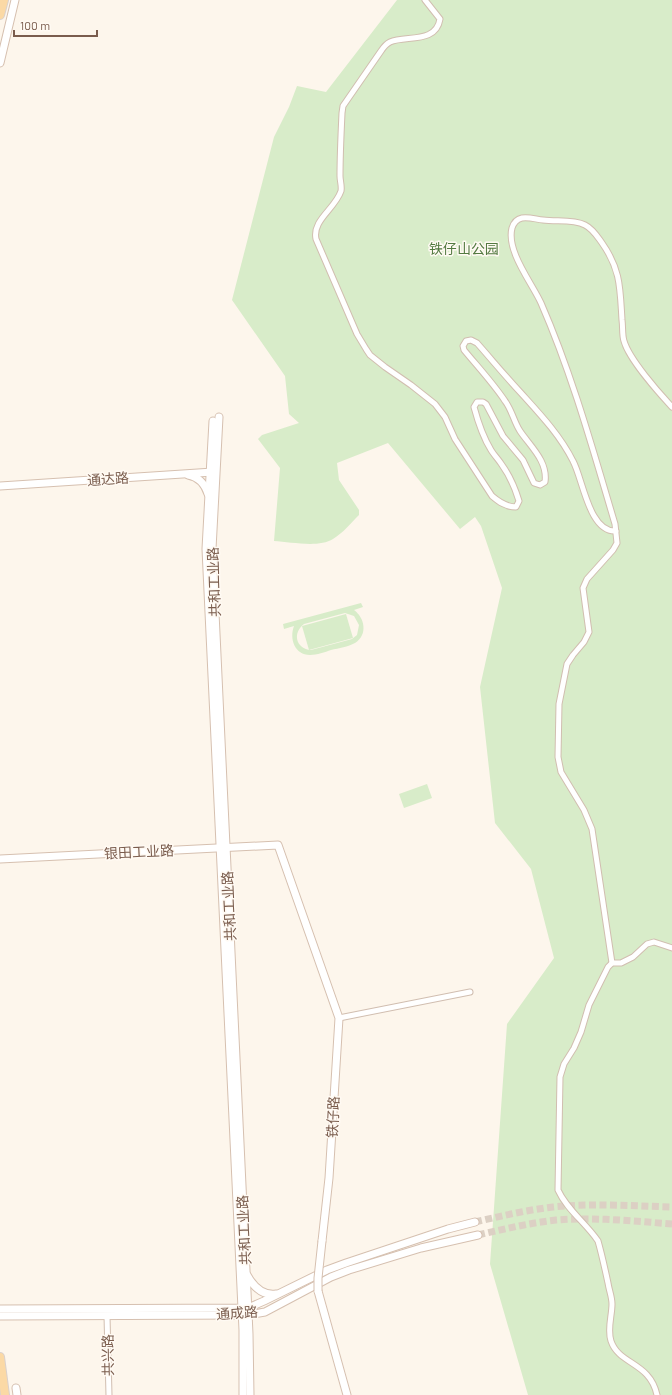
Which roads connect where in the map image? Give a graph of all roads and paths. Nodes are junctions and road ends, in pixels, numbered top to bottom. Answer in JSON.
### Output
{"nodes":[{"id":1,"x":4,"y":0,"type":"edge"},
{"id":2,"x":15,"y":0,"type":"edge"},
{"id":3,"x":425,"y":0,"type":"edge"},
{"id":4,"x":0,"y":15,"type":"edge"},
{"id":5,"x":0,"y":63,"type":"edge"},
{"id":6,"x":672,"y":407,"type":"edge"},
{"id":7,"x":216,"y":419,"type":"dead end"},
{"id":8,"x":213,"y":472,"type":"junction"},
{"id":9,"x":180,"y":474,"type":"junction"},
{"id":10,"x":0,"y":486,"type":"edge"},
{"id":11,"x":208,"y":504,"type":"junction"},
{"id":12,"x":613,"y":531,"type":"junction"},
{"id":13,"x":278,"y":845,"type":"joint"},
{"id":14,"x":223,"y":848,"type":"junction"},
{"id":15,"x":0,"y":858,"type":"edge"},
{"id":16,"x":672,"y":948,"type":"edge"},
{"id":17,"x":612,"y":963,"type":"junction"},
{"id":18,"x":470,"y":992,"type":"dead end"},
{"id":19,"x":339,"y":1018,"type":"junction"},
{"id":20,"x":476,"y":1222,"type":"tunnel mouth"},
{"id":21,"x":478,"y":1235,"type":"tunnel mouth"},
{"id":22,"x":246,"y":1274,"type":"junction"},
{"id":23,"x":280,"y":1293,"type":"junction"},
{"id":24,"x":245,"y":1311,"type":"junction"},
{"id":25,"x":3,"y":1312,"type":"edge"},
{"id":26,"x":107,"y":1316,"type":"junction"},
{"id":27,"x":0,"y":1358,"type":"edge"},
{"id":28,"x":5,"y":1395,"type":"edge"},
{"id":29,"x":109,"y":1395,"type":"edge"},
{"id":30,"x":243,"y":1395,"type":"edge"},
{"id":31,"x":250,"y":1395,"type":"edge"},
{"id":32,"x":347,"y":1395,"type":"edge"},
{"id":33,"x":657,"y":1395,"type":"edge"}],
"edges":[{"from":1,"to":4,"type":"main road"},
{"from":2,"to":5,"type":"street"},
{"from":3,"to":12,"type":"street"},
{"from":6,"to":12,"type":"street"},
{"from":7,"to":8,"type":"street","name":"共和工业路"},
{"from":8,"to":9,"type":"street","name":"通达路"},
{"from":8,"to":11,"type":"street","name":"共和工业路"},
{"from":8,"to":14,"type":"street","name":"共和工业路"},
{"from":9,"to":10,"type":"street","name":"通达路"},
{"from":9,"to":11,"type":"street"},
{"from":11,"to":14,"type":"street","name":"共和工业路"},
{"from":12,"to":17,"type":"street"},
{"from":13,"to":14,"type":"street","name":"银田工业路"},
{"from":13,"to":19,"type":"street","name":"铁仔路"},
{"from":14,"to":15,"type":"street","name":"银田工业路"},
{"from":14,"to":22,"type":"street","name":"共和工业路"},
{"from":14,"to":24,"type":"street","name":"共和工业路"},
{"from":16,"to":17,"type":"street"},
{"from":17,"to":33,"type":"street"},
{"from":18,"to":19,"type":"street"},
{"from":19,"to":32,"type":"street","name":"铁仔路","bridge":true},
{"from":20,"to":23,"type":"street","name":"通成路"},
{"from":21,"to":24,"type":"street","name":"通成路"},
{"from":22,"to":23,"type":"street"},
{"from":22,"to":24,"type":"street","name":"共和工业路"},
{"from":23,"to":24,"type":"street","name":"通成路"},
{"from":24,"to":25,"type":"street","name":"通成路"},
{"from":24,"to":26,"type":"street","name":"通成路"},
{"from":24,"to":30,"type":"street","name":"共和工业路"},
{"from":24,"to":31,"type":"street","name":"共和工业路"},
{"from":25,"to":26,"type":"street","name":"通成路"},
{"from":26,"to":29,"type":"street","name":"共兴路"},
{"from":27,"to":28,"type":"main road"}]}
